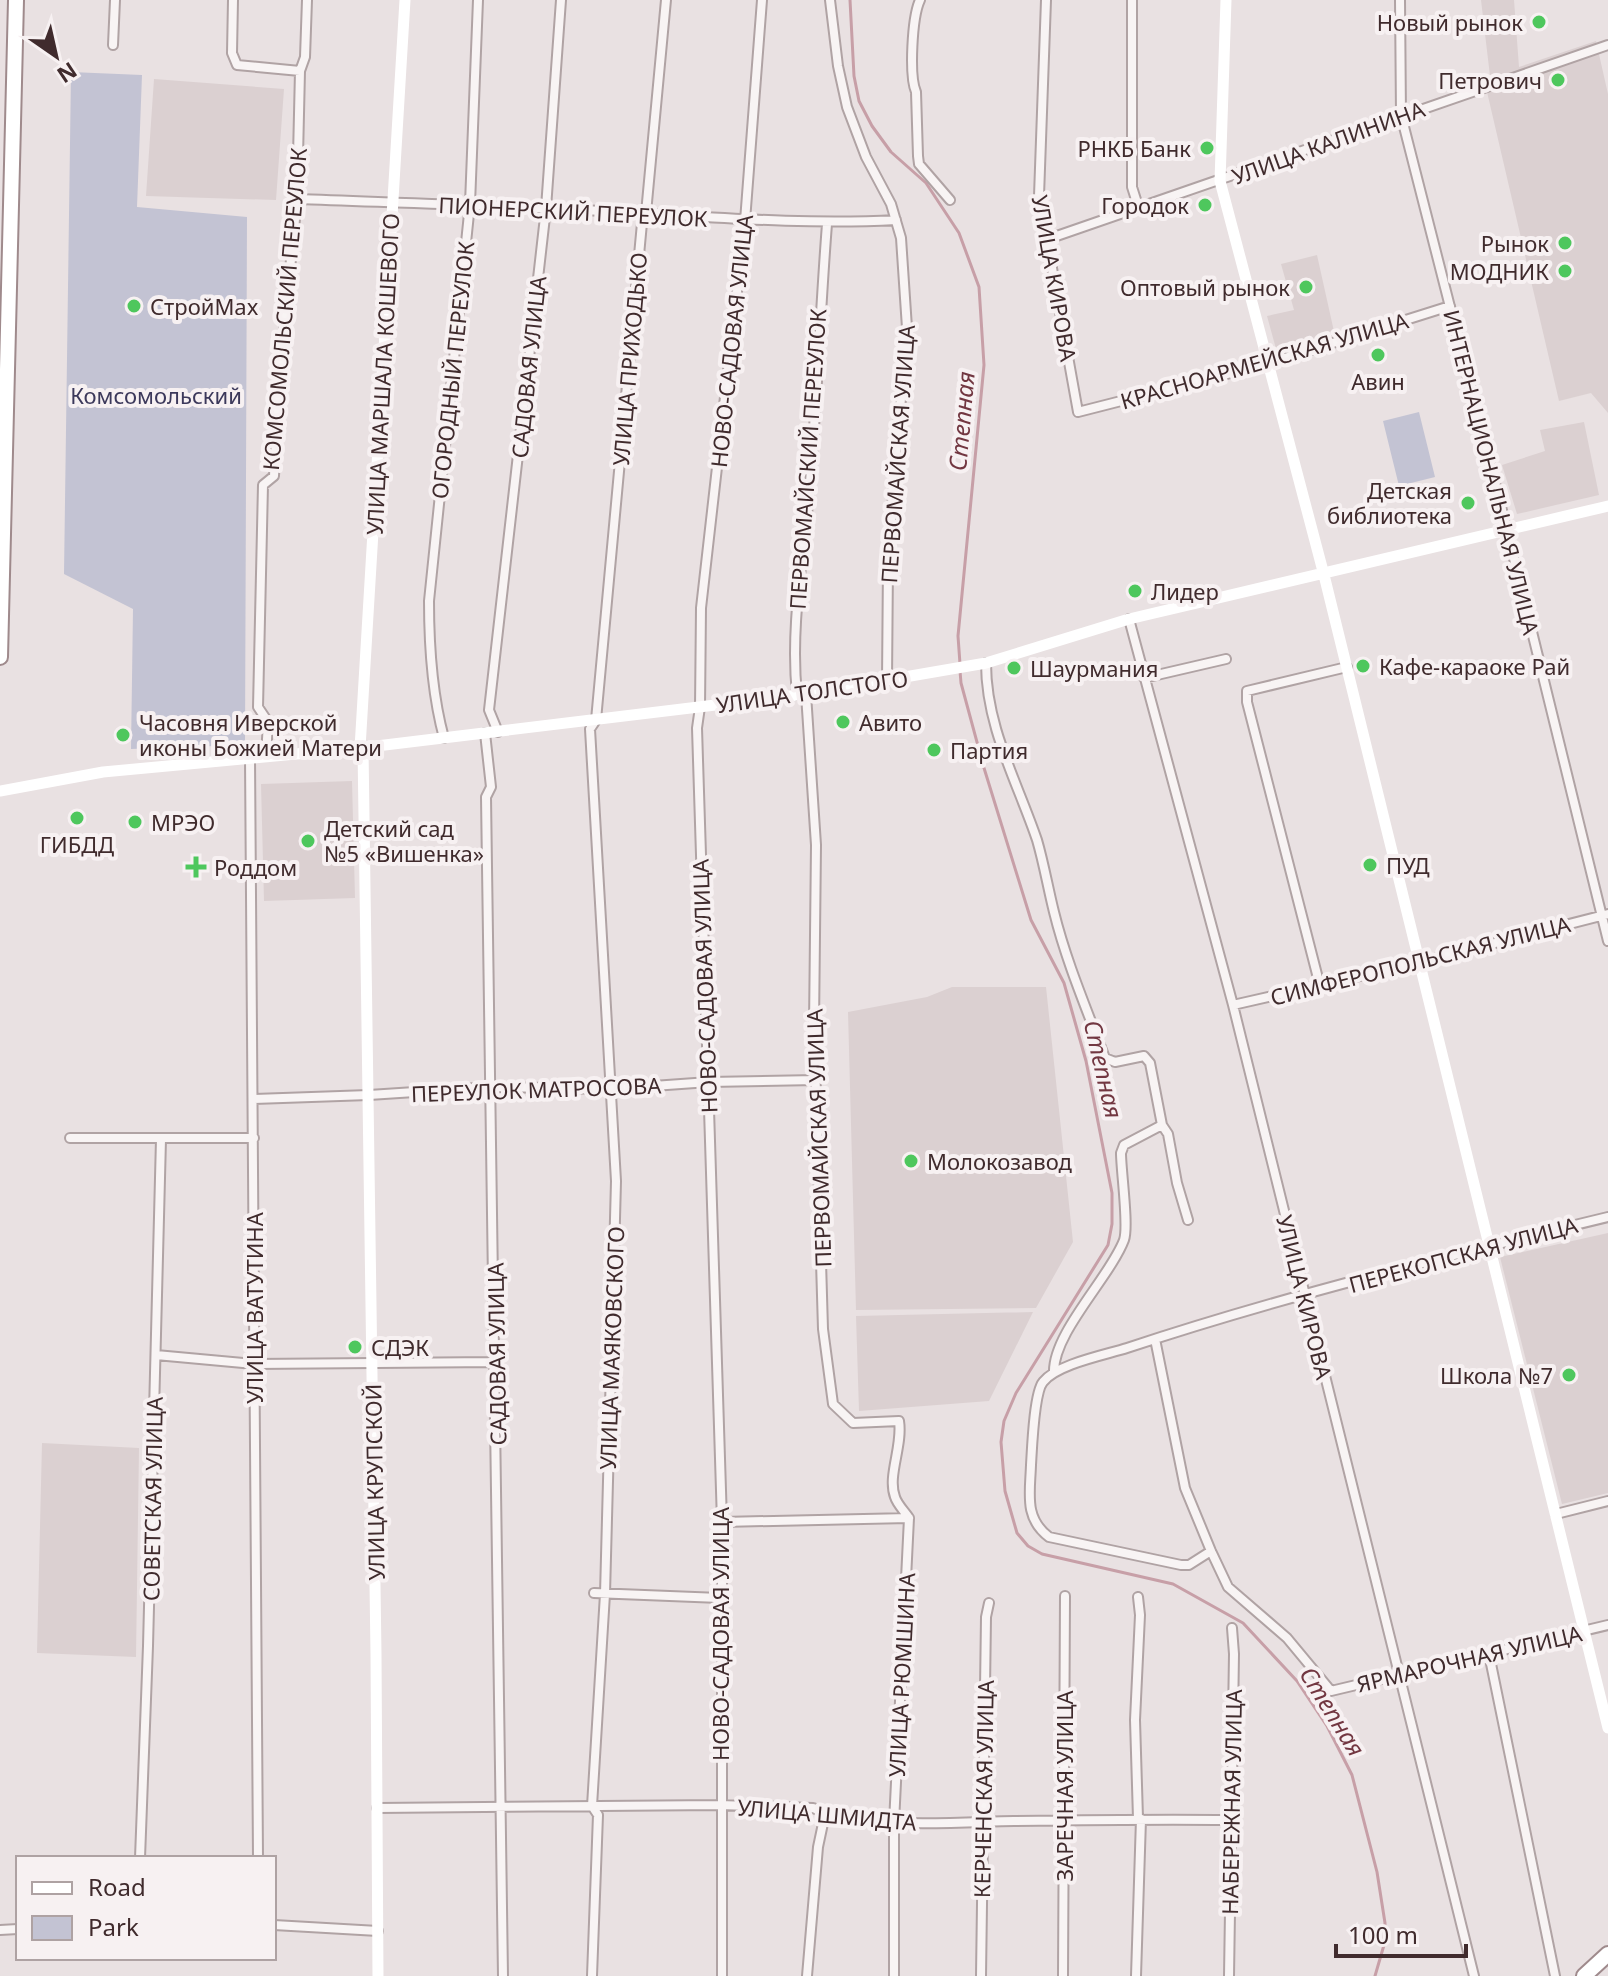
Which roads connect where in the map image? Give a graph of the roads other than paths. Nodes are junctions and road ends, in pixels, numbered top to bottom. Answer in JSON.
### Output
{"nodes":[{"id":1,"x":16,"y":0,"type":"edge"},
{"id":2,"x":115,"y":0,"type":"edge"},
{"id":3,"x":233,"y":0,"type":"edge"},
{"id":4,"x":307,"y":0,"type":"edge"},
{"id":5,"x":405,"y":0,"type":"edge"},
{"id":6,"x":478,"y":0,"type":"edge"},
{"id":7,"x":561,"y":0,"type":"edge"},
{"id":8,"x":666,"y":0,"type":"edge"},
{"id":9,"x":762,"y":0,"type":"edge"},
{"id":10,"x":830,"y":0,"type":"edge"},
{"id":11,"x":920,"y":0,"type":"edge"},
{"id":12,"x":1046,"y":0,"type":"edge"},
{"id":13,"x":1132,"y":0,"type":"edge"},
{"id":14,"x":1226,"y":0,"type":"edge"},
{"id":15,"x":1400,"y":0,"type":"edge"},
{"id":16,"x":113,"y":45,"type":"dead end"},
{"id":17,"x":1608,"y":45,"type":"edge"},
{"id":18,"x":300,"y":71,"type":"junction"},
{"id":19,"x":1401,"y":115,"type":"junction"},
{"id":20,"x":1220,"y":181,"type":"junction"},
{"id":21,"x":297,"y":199,"type":"junction"},
{"id":22,"x":950,"y":200,"type":"dead end"},
{"id":23,"x":392,"y":202,"type":"junction"},
{"id":24,"x":470,"y":204,"type":"junction"},
{"id":25,"x":546,"y":208,"type":"junction"},
{"id":26,"x":1139,"y":209,"type":"junction"},
{"id":27,"x":646,"y":213,"type":"junction"},
{"id":28,"x":896,"y":220,"type":"junction"},
{"id":29,"x":745,"y":221,"type":"junction"},
{"id":30,"x":827,"y":224,"type":"junction"},
{"id":31,"x":1048,"y":239,"type":"junction"},
{"id":32,"x":1450,"y":306,"type":"junction"},
{"id":33,"x":1266,"y":364,"type":"junction"},
{"id":34,"x":1078,"y":412,"type":"joint"},
{"id":35,"x":2,"y":474,"type":"edge"},
{"id":36,"x":1608,"y":506,"type":"edge"},
{"id":37,"x":1507,"y":530,"type":"junction"},
{"id":38,"x":1324,"y":575,"type":"junction"},
{"id":39,"x":1129,"y":619,"type":"junction"},
{"id":40,"x":0,"y":657,"type":"edge"},
{"id":41,"x":1226,"y":659,"type":"dead end"},
{"id":42,"x":982,"y":664,"type":"junction"},
{"id":43,"x":1347,"y":667,"type":"junction"},
{"id":44,"x":1144,"y":678,"type":"junction"},
{"id":45,"x":887,"y":680,"type":"junction"},
{"id":46,"x":802,"y":695,"type":"junction"},
{"id":47,"x":700,"y":707,"type":"junction"},
{"id":48,"x":596,"y":720,"type":"junction"},
{"id":49,"x":492,"y":732,"type":"junction"},
{"id":50,"x":444,"y":738,"type":"junction"},
{"id":51,"x":362,"y":748,"type":"junction"},
{"id":52,"x":266,"y":756,"type":"junction"},
{"id":53,"x":250,"y":758,"type":"junction"},
{"id":54,"x":0,"y":791,"type":"edge"},
{"id":55,"x":1605,"y":915,"type":"edge"},
{"id":56,"x":1608,"y":941,"type":"edge"},
{"id":57,"x":1421,"y":962,"type":"junction"},
{"id":58,"x":1320,"y":986,"type":"junction"},
{"id":59,"x":1233,"y":1005,"type":"junction"},
{"id":60,"x":817,"y":1080,"type":"junction"},
{"id":61,"x":709,"y":1082,"type":"junction"},
{"id":62,"x":491,"y":1087,"type":"junction"},
{"id":63,"x":611,"y":1089,"type":"junction"},
{"id":64,"x":369,"y":1095,"type":"junction"},
{"id":65,"x":254,"y":1099,"type":"junction"},
{"id":66,"x":1162,"y":1125,"type":"junction"},
{"id":67,"x":70,"y":1138,"type":"dead end"},
{"id":68,"x":254,"y":1138,"type":"junction"},
{"id":69,"x":161,"y":1139,"type":"junction"},
{"id":70,"x":1608,"y":1217,"type":"edge"},
{"id":71,"x":1188,"y":1220,"type":"dead end"},
{"id":72,"x":1491,"y":1246,"type":"junction"},
{"id":73,"x":1305,"y":1296,"type":"junction"},
{"id":74,"x":1155,"y":1339,"type":"junction"},
{"id":75,"x":156,"y":1355,"type":"junction"},
{"id":76,"x":371,"y":1361,"type":"junction"},
{"id":77,"x":496,"y":1362,"type":"junction"},
{"id":78,"x":254,"y":1364,"type":"junction"},
{"id":79,"x":1054,"y":1372,"type":"junction"},
{"id":80,"x":1608,"y":1501,"type":"edge"},
{"id":81,"x":1556,"y":1514,"type":"junction"},
{"id":82,"x":909,"y":1518,"type":"junction"},
{"id":83,"x":722,"y":1522,"type":"junction"},
{"id":84,"x":1211,"y":1551,"type":"junction"},
{"id":85,"x":594,"y":1593,"type":"dead end"},
{"id":86,"x":605,"y":1594,"type":"junction"},
{"id":87,"x":1065,"y":1596,"type":"dead end"},
{"id":88,"x":1138,"y":1597,"type":"dead end"},
{"id":89,"x":720,"y":1598,"type":"junction"},
{"id":90,"x":989,"y":1603,"type":"dead end"},
{"id":91,"x":1608,"y":1625,"type":"edge"},
{"id":92,"x":1232,"y":1628,"type":"dead end"},
{"id":93,"x":1585,"y":1631,"type":"junction"},
{"id":94,"x":1489,"y":1654,"type":"junction"},
{"id":95,"x":1400,"y":1674,"type":"junction"},
{"id":96,"x":1608,"y":1728,"type":"edge"},
{"id":97,"x":502,"y":1805,"type":"junction"},
{"id":98,"x":720,"y":1805,"type":"junction"},
{"id":99,"x":592,"y":1806,"type":"junction"},
{"id":100,"x":377,"y":1808,"type":"junction"},
{"id":101,"x":825,"y":1814,"type":"junction"},
{"id":102,"x":1139,"y":1818,"type":"junction"},
{"id":103,"x":1065,"y":1820,"type":"junction"},
{"id":104,"x":1229,"y":1820,"type":"junction"},
{"id":105,"x":983,"y":1822,"type":"junction"},
{"id":106,"x":894,"y":1823,"type":"junction"},
{"id":107,"x":140,"y":1856,"type":"edge"},
{"id":108,"x":258,"y":1856,"type":"edge"},
{"id":109,"x":276,"y":1925,"type":"edge"},
{"id":110,"x":378,"y":1931,"type":"junction"},
{"id":111,"x":1608,"y":1954,"type":"edge"},
{"id":112,"x":378,"y":1976,"type":"edge"},
{"id":113,"x":503,"y":1976,"type":"edge"},
{"id":114,"x":592,"y":1976,"type":"edge"},
{"id":115,"x":722,"y":1976,"type":"edge"},
{"id":116,"x":807,"y":1976,"type":"edge"},
{"id":117,"x":894,"y":1976,"type":"edge"},
{"id":118,"x":981,"y":1976,"type":"edge"},
{"id":119,"x":1063,"y":1976,"type":"edge"},
{"id":120,"x":1136,"y":1976,"type":"edge"},
{"id":121,"x":1229,"y":1976,"type":"edge"},
{"id":122,"x":1474,"y":1976,"type":"edge"},
{"id":123,"x":1555,"y":1976,"type":"edge"},
{"id":124,"x":1584,"y":1976,"type":"edge"}],
"edges":[{"from":1,"to":35,"type":"highway"},
{"from":2,"to":16,"type":"street"},
{"from":3,"to":18,"type":"street"},
{"from":4,"to":18,"type":"street","name":"КОМСОМОЛЬСКИЙ ПЕРЕУЛОК"},
{"from":5,"to":23,"type":"main road","name":"УЛИЦА МАРШАЛА КОШЕВОГО"},
{"from":6,"to":24,"type":"street","name":"ОГОРОДНЫЙ ПЕРЕУЛОК"},
{"from":7,"to":25,"type":"street","name":"САДОВАЯ УЛИЦА"},
{"from":8,"to":27,"type":"street","name":"УЛИЦА ПРИХОДЬКО"},
{"from":9,"to":29,"type":"street","name":"НОВО-САДОВАЯ УЛИЦА"},
{"from":10,"to":28,"type":"street","name":"ПЕРВОМАЙСКАЯ УЛИЦА"},
{"from":11,"to":22,"type":"street"},
{"from":12,"to":31,"type":"street","name":"УЛИЦА КИРОВА"},
{"from":13,"to":26,"type":"street"},
{"from":14,"to":20,"type":"main road"},
{"from":15,"to":19,"type":"street","name":"ИНТЕРНАЦИОНАЛЬНАЯ УЛИЦА"},
{"from":17,"to":19,"type":"street","name":"УЛИЦА КАЛИНИНА"},
{"from":18,"to":21,"type":"street","name":"КОМСОМОЛЬСКИЙ ПЕРЕУЛОК"},
{"from":19,"to":20,"type":"street","name":"УЛИЦА КАЛИНИНА"},
{"from":19,"to":32,"type":"street","name":"ИНТЕРНАЦИОНАЛЬНАЯ УЛИЦА"},
{"from":20,"to":26,"type":"street","name":"УЛИЦА КАЛИНИНА"},
{"from":20,"to":33,"type":"main road"},
{"from":21,"to":23,"type":"street","name":"ПИОНЕРСКИЙ ПЕРЕУЛОК"},
{"from":21,"to":52,"type":"street","name":"КОМСОМОЛЬСКИЙ ПЕРЕУЛОК"},
{"from":23,"to":24,"type":"street","name":"ПИОНЕРСКИЙ ПЕРЕУЛОК"},
{"from":23,"to":51,"type":"main road","name":"УЛИЦА МАРШАЛА КОШЕВОГО"},
{"from":24,"to":25,"type":"street","name":"ПИОНЕРСКИЙ ПЕРЕУЛОК"},
{"from":24,"to":50,"type":"street","name":"ОГОРОДНЫЙ ПЕРЕУЛОК"},
{"from":25,"to":27,"type":"street","name":"ПИОНЕРСКИЙ ПЕРЕУЛОК"},
{"from":25,"to":49,"type":"street","name":"САДОВАЯ УЛИЦА"},
{"from":26,"to":31,"type":"street","name":"УЛИЦА КАЛИНИНА"},
{"from":27,"to":29,"type":"street","name":"ПИОНЕРСКИЙ ПЕРЕУЛОК"},
{"from":27,"to":48,"type":"street","name":"УЛИЦА ПРИХОДЬКО"},
{"from":28,"to":30,"type":"street","name":"ПИОНЕРСКИЙ ПЕРЕУЛОК"},
{"from":28,"to":45,"type":"street","name":"ПЕРВОМАЙСКАЯ УЛИЦА"},
{"from":29,"to":30,"type":"street","name":"ПИОНЕРСКИЙ ПЕРЕУЛОК"},
{"from":29,"to":47,"type":"street","name":"НОВО-САДОВАЯ УЛИЦА"},
{"from":30,"to":46,"type":"street","name":"ПЕРВОМАЙСКИЙ ПЕРЕУЛОК"},
{"from":31,"to":34,"type":"street","name":"УЛИЦА КИРОВА"},
{"from":32,"to":33,"type":"street","name":"КРАСНОАРМЕЙСКАЯ УЛИЦА"},
{"from":32,"to":37,"type":"street","name":"ИНТЕРНАЦИОНАЛЬНАЯ УЛИЦА"},
{"from":33,"to":34,"type":"street","name":"КРАСНОАРМЕЙСКАЯ УЛИЦА"},
{"from":33,"to":38,"type":"main road"},
{"from":35,"to":40,"type":"highway"},
{"from":36,"to":37,"type":"main road","name":"УЛИЦА ТОЛСТОГО"},
{"from":37,"to":38,"type":"main road","name":"УЛИЦА ТОЛСТОГО"},
{"from":37,"to":55,"type":"street","name":"ИНТЕРНАЦИОНАЛЬНАЯ УЛИЦА"},
{"from":38,"to":39,"type":"main road","name":"УЛИЦА ТОЛСТОГО"},
{"from":38,"to":43,"type":"main road"},
{"from":39,"to":42,"type":"main road","name":"УЛИЦА ТОЛСТОГО"},
{"from":39,"to":44,"type":"street","name":"УЛИЦА КИРОВА"},
{"from":41,"to":44,"type":"street"},
{"from":42,"to":45,"type":"main road","name":"УЛИЦА ТОЛСТОГО"},
{"from":42,"to":66,"type":"street"},
{"from":43,"to":57,"type":"main road"},
{"from":43,"to":58,"type":"street"},
{"from":44,"to":59,"type":"street","name":"УЛИЦА КИРОВА"},
{"from":45,"to":46,"type":"main road","name":"УЛИЦА ТОЛСТОГО"},
{"from":46,"to":47,"type":"main road","name":"УЛИЦА ТОЛСТОГО"},
{"from":46,"to":60,"type":"street","name":"ПЕРВОМАЙСКАЯ УЛИЦА"},
{"from":47,"to":48,"type":"main road","name":"УЛИЦА ТОЛСТОГО"},
{"from":47,"to":61,"type":"street","name":"НОВО-САДОВАЯ УЛИЦА"},
{"from":48,"to":49,"type":"main road","name":"УЛИЦА ТОЛСТОГО"},
{"from":48,"to":63,"type":"street","name":"УЛИЦА МАЯКОВСКОГО"},
{"from":49,"to":50,"type":"main road","name":"УЛИЦА ТОЛСТОГО"},
{"from":49,"to":62,"type":"street","name":"САДОВАЯ УЛИЦА"},
{"from":50,"to":51,"type":"main road","name":"УЛИЦА ТОЛСТОГО"},
{"from":51,"to":52,"type":"main road","name":"УЛИЦА ТОЛСТОГО"},
{"from":51,"to":64,"type":"main road","name":"УЛИЦА КРУПСКОЙ"},
{"from":52,"to":53,"type":"main road","name":"УЛИЦА ТОЛСТОГО"},
{"from":53,"to":54,"type":"main road","name":"УЛИЦА ТОЛСТОГО"},
{"from":53,"to":65,"type":"street","name":"УЛИЦА ВАТУТИНА"},
{"from":55,"to":56,"type":"street","name":"ИНТЕРНАЦИОНАЛЬНАЯ УЛИЦА"},
{"from":55,"to":57,"type":"street","name":"СИМФЕРОПОЛЬСКАЯ УЛИЦА"},
{"from":57,"to":58,"type":"street","name":"СИМФЕРОПОЛЬСКАЯ УЛИЦА"},
{"from":57,"to":72,"type":"main road"},
{"from":58,"to":59,"type":"street","name":"СИМФЕРОПОЛЬСКАЯ УЛИЦА"},
{"from":59,"to":73,"type":"street","name":"УЛИЦА КИРОВА"},
{"from":60,"to":61,"type":"street","name":"ПЕРЕУЛОК МАТРОСОВА"},
{"from":60,"to":82,"type":"street","name":"ПЕРВОМАЙСКАЯ УЛИЦА"},
{"from":61,"to":63,"type":"street","name":"ПЕРЕУЛОК МАТРОСОВА"},
{"from":61,"to":83,"type":"street","name":"НОВО-САДОВАЯ УЛИЦА"},
{"from":62,"to":63,"type":"street","name":"ПЕРЕУЛОК МАТРОСОВА"},
{"from":62,"to":64,"type":"street","name":"ПЕРЕУЛОК МАТРОСОВА"},
{"from":62,"to":77,"type":"street","name":"САДОВАЯ УЛИЦА"},
{"from":63,"to":86,"type":"street","name":"УЛИЦА МАЯКОВСКОГО"},
{"from":64,"to":65,"type":"street","name":"ПЕРЕУЛОК МАТРОСОВА"},
{"from":64,"to":76,"type":"main road","name":"УЛИЦА КРУПСКОЙ"},
{"from":65,"to":68,"type":"street","name":"УЛИЦА ВАТУТИНА"},
{"from":66,"to":71,"type":"street"},
{"from":66,"to":79,"type":"street"},
{"from":67,"to":69,"type":"street"},
{"from":68,"to":69,"type":"street"},
{"from":68,"to":78,"type":"street","name":"УЛИЦА ВАТУТИНА"},
{"from":69,"to":75,"type":"street","name":"СОВЕТСКАЯ УЛИЦА"},
{"from":70,"to":72,"type":"street","name":"ПЕРЕКОПСКАЯ УЛИЦА"},
{"from":72,"to":73,"type":"street","name":"ПЕРЕКОПСКАЯ УЛИЦА"},
{"from":72,"to":81,"type":"main road"},
{"from":73,"to":74,"type":"street","name":"ПЕРЕКОПСКАЯ УЛИЦА"},
{"from":73,"to":95,"type":"street","name":"УЛИЦА КИРОВА"},
{"from":74,"to":79,"type":"street","name":"ПЕРЕКОПСКАЯ УЛИЦА"},
{"from":74,"to":84,"type":"street"},
{"from":75,"to":78,"type":"street"},
{"from":75,"to":107,"type":"street","name":"СОВЕТСКАЯ УЛИЦА"},
{"from":76,"to":77,"type":"street"},
{"from":76,"to":78,"type":"street"},
{"from":76,"to":100,"type":"main road","name":"УЛИЦА КРУПСКОЙ"},
{"from":77,"to":97,"type":"street","name":"САДОВАЯ УЛИЦА"},
{"from":78,"to":108,"type":"street","name":"УЛИЦА ВАТУТИНА"},
{"from":79,"to":84,"type":"street"},
{"from":80,"to":81,"type":"street"},
{"from":81,"to":93,"type":"main road"},
{"from":82,"to":83,"type":"street"},
{"from":82,"to":106,"type":"street","name":"УЛИЦА РЮМШИНА"},
{"from":83,"to":89,"type":"street","name":"НОВО-САДОВАЯ УЛИЦА"},
{"from":84,"to":95,"type":"street","name":"ЯРМАРОЧНАЯ УЛИЦА"},
{"from":85,"to":86,"type":"street"},
{"from":86,"to":89,"type":"street"},
{"from":86,"to":99,"type":"street","name":"УЛИЦА МАЯКОВСКОГО"},
{"from":87,"to":103,"type":"street","name":"ЗАРЕЧНАЯ УЛИЦА"},
{"from":88,"to":102,"type":"street"},
{"from":89,"to":98,"type":"street","name":"НОВО-САДОВАЯ УЛИЦА"},
{"from":90,"to":105,"type":"street","name":"КЕРЧЕНСКАЯ УЛИЦА"},
{"from":91,"to":93,"type":"street","name":"ЯРМАРОЧНАЯ УЛИЦА"},
{"from":92,"to":104,"type":"street","name":"НАБЕРЕЖНАЯ УЛИЦА"},
{"from":93,"to":94,"type":"street","name":"ЯРМАРОЧНАЯ УЛИЦА"},
{"from":93,"to":96,"type":"main road"},
{"from":94,"to":95,"type":"street","name":"ЯРМАРОЧНАЯ УЛИЦА"},
{"from":94,"to":123,"type":"street"},
{"from":95,"to":122,"type":"street","name":"УЛИЦА КИРОВА"},
{"from":97,"to":99,"type":"street","name":"УЛИЦА ШМИДТА"},
{"from":97,"to":100,"type":"street","name":"УЛИЦА ШМИДТА"},
{"from":97,"to":113,"type":"street","name":"САДОВАЯ УЛИЦА"},
{"from":98,"to":99,"type":"street","name":"УЛИЦА ШМИДТА"},
{"from":98,"to":101,"type":"street","name":"УЛИЦА ШМИДТА"},
{"from":98,"to":115,"type":"street","name":"НОВО-САДОВАЯ УЛИЦА"},
{"from":99,"to":114,"type":"street","name":"УЛИЦА МАЯКОВСКОГО"},
{"from":100,"to":110,"type":"main road","name":"УЛИЦА КРУПСКОЙ"},
{"from":101,"to":106,"type":"street","name":"УЛИЦА ШМИДТА"},
{"from":101,"to":116,"type":"street"},
{"from":102,"to":103,"type":"street","name":"УЛИЦА ШМИДТА"},
{"from":102,"to":104,"type":"street","name":"УЛИЦА ШМИДТА"},
{"from":102,"to":120,"type":"street"},
{"from":103,"to":105,"type":"street","name":"УЛИЦА ШМИДТА"},
{"from":103,"to":119,"type":"street","name":"ЗАРЕЧНАЯ УЛИЦА"},
{"from":104,"to":121,"type":"street","name":"НАБЕРЕЖНАЯ УЛИЦА"},
{"from":105,"to":106,"type":"street","name":"УЛИЦА ШМИДТА"},
{"from":105,"to":118,"type":"street","name":"КЕРЧЕНСКАЯ УЛИЦА"},
{"from":106,"to":117,"type":"street","name":"УЛИЦА РЮМШИНА"},
{"from":109,"to":110,"type":"street"},
{"from":110,"to":112,"type":"main road","name":"УЛИЦА КРУПСКОЙ"},
{"from":111,"to":124,"type":"highway"}]}
